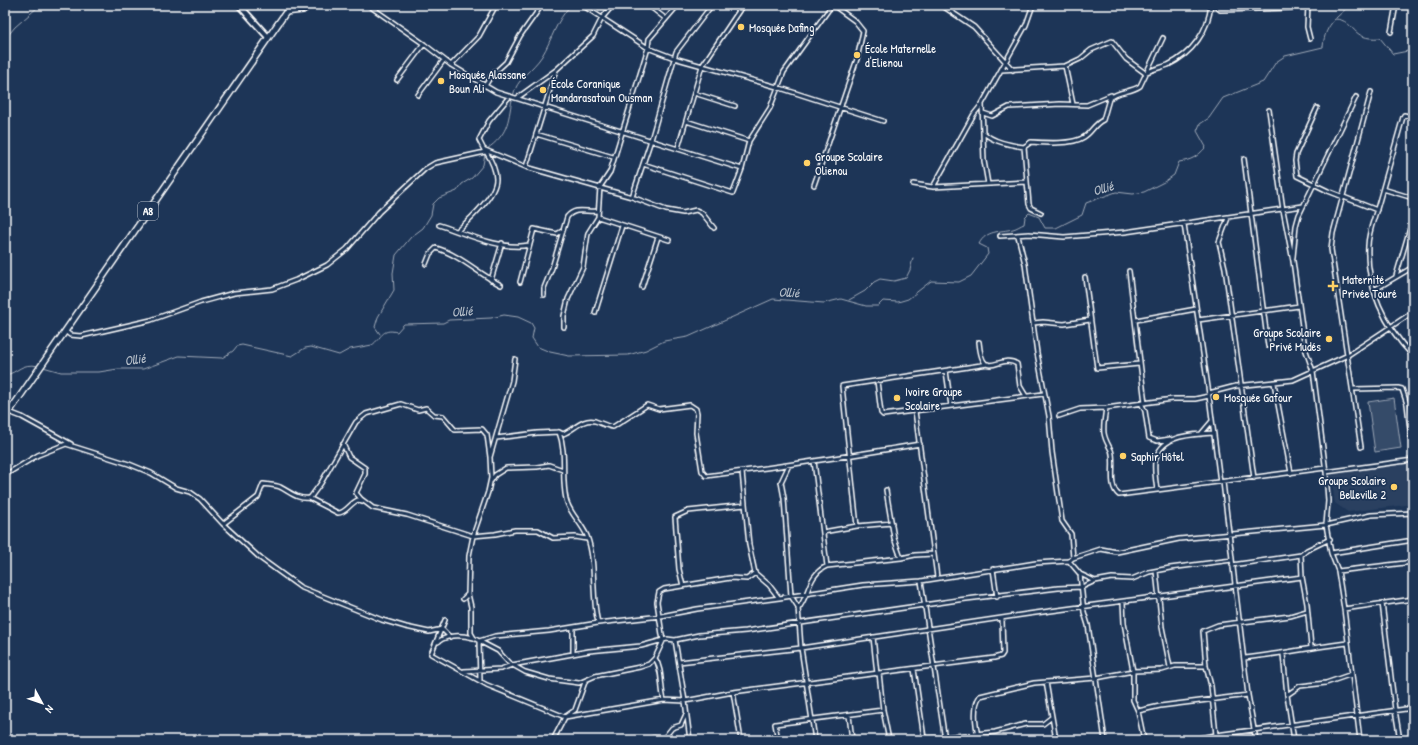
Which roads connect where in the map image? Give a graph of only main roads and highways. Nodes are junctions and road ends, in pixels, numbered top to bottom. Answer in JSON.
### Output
{"nodes":[{"id":1,"x":291,"y":5,"type":"edge"},
{"id":2,"x":5,"y":418,"type":"edge"}],
"edges":[{"from":1,"to":2,"type":"main road","number":"A8"}]}
